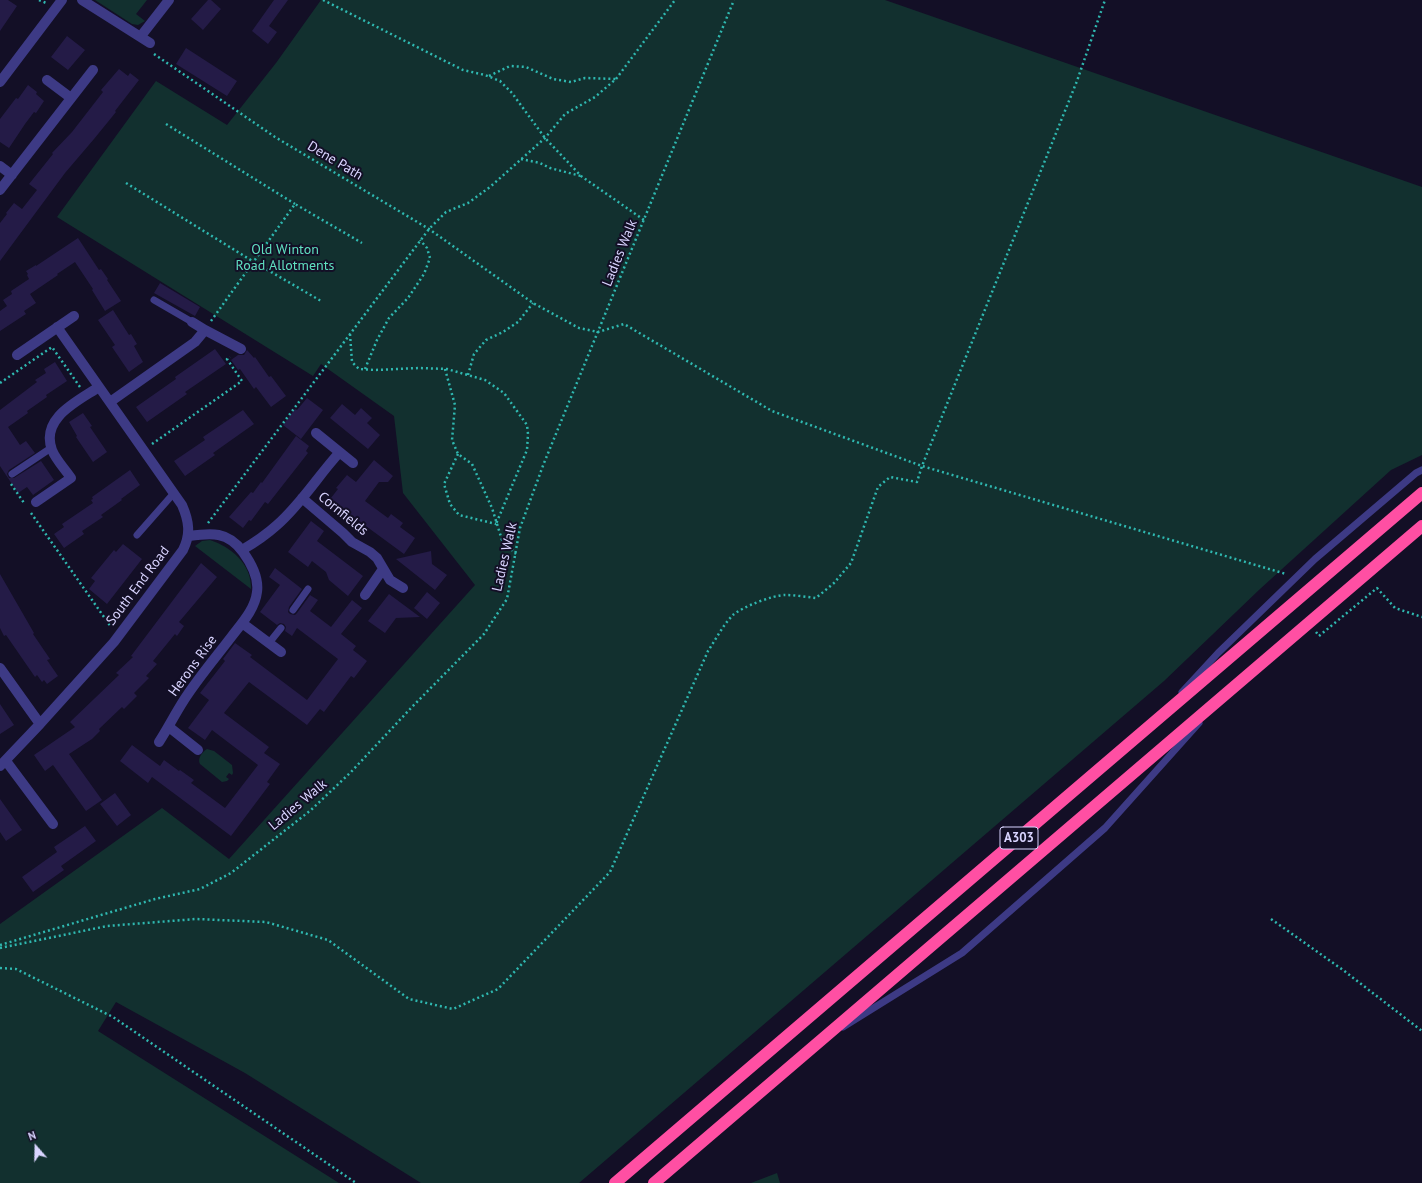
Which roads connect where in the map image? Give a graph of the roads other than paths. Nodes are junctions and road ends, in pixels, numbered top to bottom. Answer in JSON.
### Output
{"nodes":[{"id":1,"x":62,"y":0,"type":"edge"},
{"id":2,"x":82,"y":0,"type":"edge"},
{"id":3,"x":169,"y":0,"type":"edge"},
{"id":4,"x":141,"y":36,"type":"junction"},
{"id":5,"x":152,"y":48,"type":"road end"},
{"id":6,"x":93,"y":70,"type":"dead end"},
{"id":7,"x":47,"y":80,"type":"dead end"},
{"id":8,"x":0,"y":82,"type":"edge"},
{"id":9,"x":71,"y":98,"type":"junction"},
{"id":10,"x":0,"y":166,"type":"edge"},
{"id":11,"x":12,"y":175,"type":"junction"},
{"id":12,"x":0,"y":190,"type":"edge"},
{"id":13,"x":154,"y":300,"type":"dead end"},
{"id":14,"x":74,"y":316,"type":"dead end"},
{"id":15,"x":192,"y":322,"type":"joint"},
{"id":16,"x":58,"y":327,"type":"junction"},
{"id":17,"x":205,"y":330,"type":"junction"},
{"id":18,"x":240,"y":350,"type":"road end"},
{"id":19,"x":17,"y":355,"type":"dead end"},
{"id":20,"x":99,"y":387,"type":"junction"},
{"id":21,"x":110,"y":402,"type":"junction"},
{"id":22,"x":316,"y":433,"type":"dead end"},
{"id":23,"x":51,"y":448,"type":"junction"},
{"id":24,"x":339,"y":453,"type":"junction"},
{"id":25,"x":353,"y":463,"type":"dead end"},
{"id":26,"x":1422,"y":470,"type":"edge"},
{"id":27,"x":12,"y":474,"type":"dead end"},
{"id":28,"x":174,"y":493,"type":"junction"},
{"id":29,"x":1422,"y":493,"type":"edge"},
{"id":30,"x":302,"y":498,"type":"junction"},
{"id":31,"x":36,"y":502,"type":"dead end"},
{"id":32,"x":1422,"y":526,"type":"edge"},
{"id":33,"x":137,"y":535,"type":"dead end"},
{"id":34,"x":189,"y":536,"type":"junction"},
{"id":35,"x":242,"y":550,"type":"junction"},
{"id":36,"x":383,"y":569,"type":"junction"},
{"id":37,"x":403,"y":588,"type":"dead end"},
{"id":38,"x":308,"y":589,"type":"dead end"},
{"id":39,"x":365,"y":595,"type":"dead end"},
{"id":40,"x":293,"y":610,"type":"dead end"},
{"id":41,"x":242,"y":623,"type":"junction"},
{"id":42,"x":281,"y":628,"type":"dead end"},
{"id":43,"x":269,"y":643,"type":"junction"},
{"id":44,"x":281,"y":652,"type":"dead end"},
{"id":45,"x":0,"y":668,"type":"edge"},
{"id":46,"x":1223,"y":696,"type":"junction"},
{"id":47,"x":1156,"y":720,"type":"junction"},
{"id":48,"x":40,"y":724,"type":"junction"},
{"id":49,"x":169,"y":727,"type":"junction"},
{"id":50,"x":159,"y":742,"type":"dead end"},
{"id":51,"x":198,"y":750,"type":"dead end"},
{"id":52,"x":3,"y":763,"type":"edge"},
{"id":53,"x":53,"y":824,"type":"dead end"},
{"id":54,"x":814,"y":1046,"type":"junction"},
{"id":55,"x":615,"y":1183,"type":"edge"},
{"id":56,"x":654,"y":1183,"type":"edge"}],
"edges":[{"from":1,"to":8,"type":"street"},
{"from":2,"to":4,"type":"street"},
{"from":3,"to":4,"type":"street"},
{"from":4,"to":5,"type":"street"},
{"from":6,"to":9,"type":"street"},
{"from":7,"to":9,"type":"street"},
{"from":9,"to":11,"type":"street"},
{"from":10,"to":11,"type":"street"},
{"from":11,"to":12,"type":"street"},
{"from":13,"to":15,"type":"lane"},
{"from":14,"to":16,"type":"street"},
{"from":15,"to":17,"type":"street"},
{"from":16,"to":19,"type":"street"},
{"from":16,"to":20,"type":"street"},
{"from":17,"to":18,"type":"street"},
{"from":17,"to":21,"type":"street"},
{"from":20,"to":21,"type":"street"},
{"from":20,"to":23,"type":"street"},
{"from":21,"to":28,"type":"street"},
{"from":22,"to":24,"type":"street"},
{"from":23,"to":27,"type":"lane"},
{"from":23,"to":31,"type":"street"},
{"from":24,"to":25,"type":"street"},
{"from":24,"to":30,"type":"street","name":"Cornfields"},
{"from":26,"to":47,"type":"lane"},
{"from":28,"to":33,"type":"lane"},
{"from":28,"to":34,"type":"street"},
{"from":29,"to":47,"type":"highway","number":"A303"},
{"from":30,"to":35,"type":"street","name":"Cornfields"},
{"from":30,"to":36,"type":"street","name":"Cornfields"},
{"from":32,"to":46,"type":"highway","number":"A303"},
{"from":34,"to":35,"type":"street","name":"Herons Rise"},
{"from":34,"to":48,"type":"street","name":"South End Road"},
{"from":35,"to":41,"type":"street","name":"Herons Rise"},
{"from":36,"to":37,"type":"street","name":"Cornfields"},
{"from":36,"to":39,"type":"street"},
{"from":38,"to":40,"type":"lane"},
{"from":41,"to":43,"type":"street"},
{"from":41,"to":49,"type":"street","name":"Herons Rise"},
{"from":42,"to":43,"type":"lane"},
{"from":43,"to":44,"type":"street"},
{"from":45,"to":48,"type":"street"},
{"from":46,"to":54,"type":"highway","number":"A303"},
{"from":46,"to":54,"type":"lane"},
{"from":47,"to":55,"type":"highway","number":"A303"},
{"from":48,"to":52,"type":"street","name":"South End Road"},
{"from":49,"to":50,"type":"street","name":"Herons Rise"},
{"from":49,"to":51,"type":"street"},
{"from":52,"to":53,"type":"street"},
{"from":54,"to":56,"type":"highway","number":"A303"}]}
